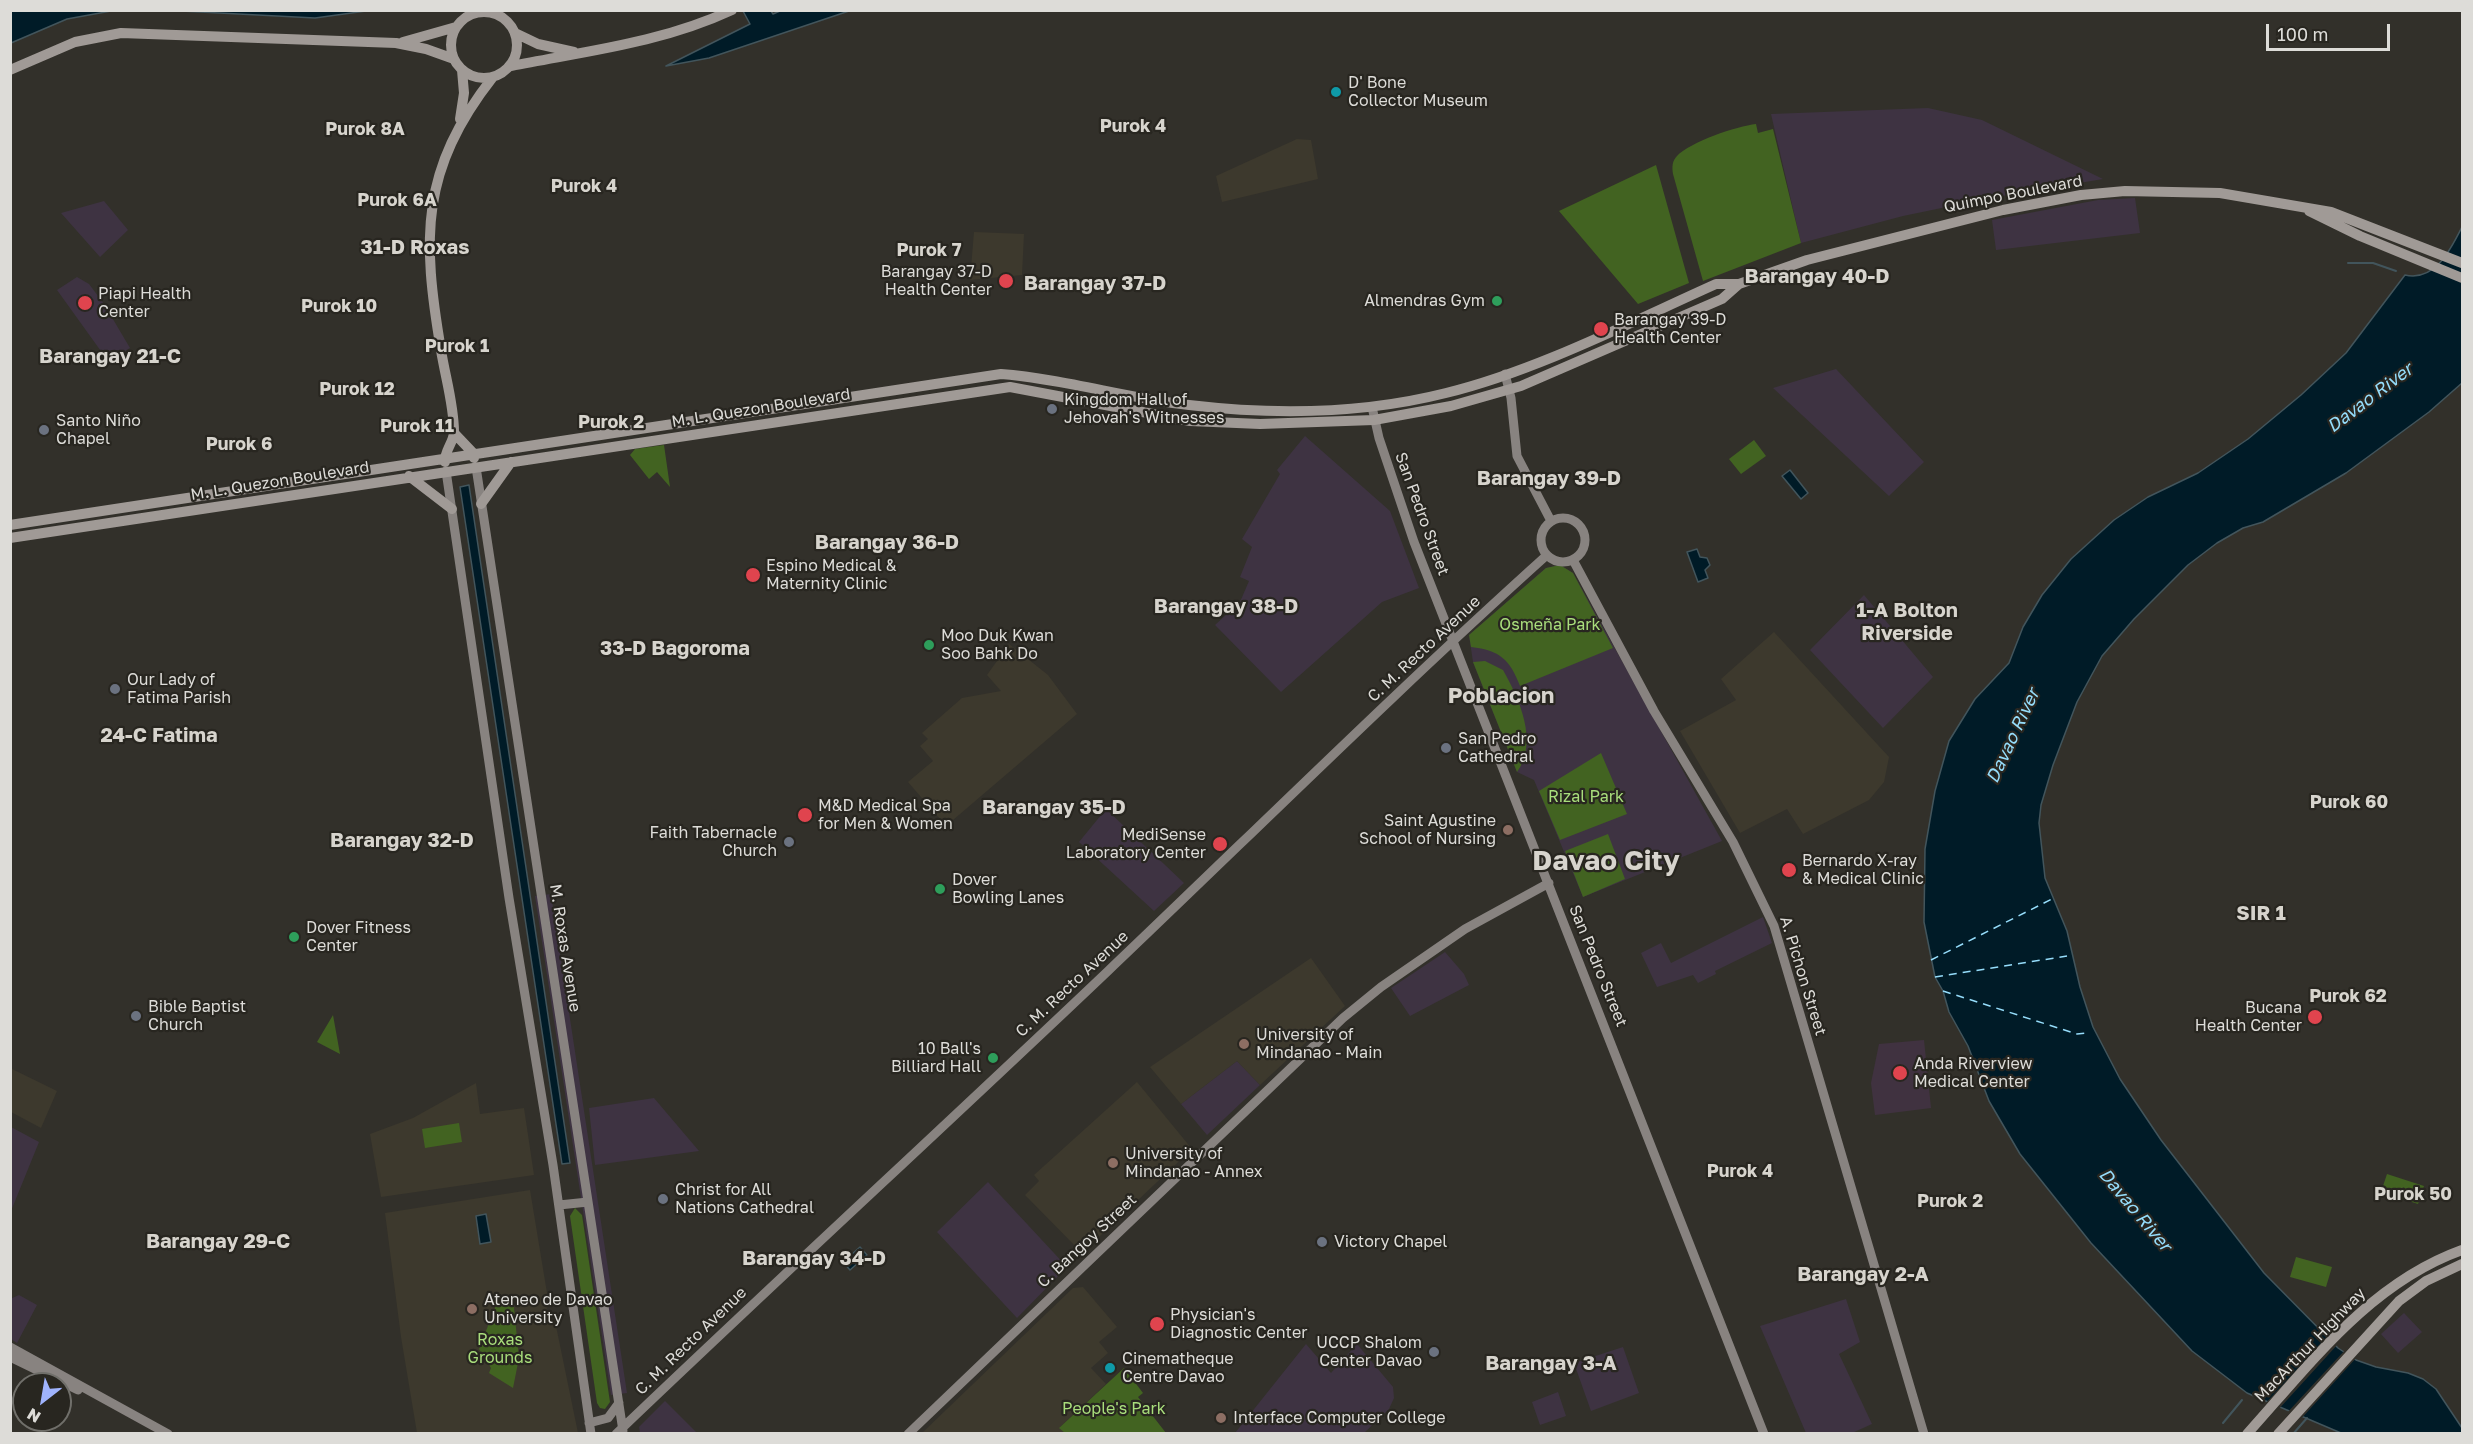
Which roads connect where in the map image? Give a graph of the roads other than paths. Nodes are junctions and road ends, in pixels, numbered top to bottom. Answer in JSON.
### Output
{"nodes":[{"id":1,"x":732,"y":10,"type":"edge"},
{"id":2,"x":456,"y":27,"type":"junction"},
{"id":3,"x":515,"y":33,"type":"junction"},
{"id":4,"x":396,"y":43,"type":"junction"},
{"id":5,"x":580,"y":53,"type":"junction"},
{"id":6,"x":454,"y":59,"type":"junction"},
{"id":7,"x":510,"y":66,"type":"junction"},
{"id":8,"x":10,"y":70,"type":"edge"},
{"id":9,"x":462,"y":70,"type":"junction"},
{"id":10,"x":493,"y":77,"type":"junction"},
{"id":11,"x":459,"y":125,"type":"junction"},
{"id":12,"x":2300,"y":207,"type":"junction"},
{"id":13,"x":2463,"y":263,"type":"edge"},
{"id":14,"x":2463,"y":278,"type":"edge"},
{"id":15,"x":1739,"y":284,"type":"junction"},
{"id":16,"x":1505,"y":375,"type":"junction"},
{"id":17,"x":1510,"y":390,"type":"junction"},
{"id":18,"x":1372,"y":407,"type":"junction"},
{"id":19,"x":1374,"y":420,"type":"junction"},
{"id":20,"x":454,"y":434,"type":"junction"},
{"id":21,"x":474,"y":454,"type":"junction"},
{"id":22,"x":444,"y":458,"type":"junction"},
{"id":23,"x":511,"y":462,"type":"junction"},
{"id":24,"x":476,"y":467,"type":"junction"},
{"id":25,"x":446,"y":471,"type":"junction"},
{"id":26,"x":409,"y":476,"type":"junction"},
{"id":27,"x":481,"y":504,"type":"junction"},
{"id":28,"x":452,"y":509,"type":"junction"},
{"id":29,"x":1551,"y":521,"type":"junction"},
{"id":30,"x":10,"y":525,"type":"edge"},
{"id":31,"x":10,"y":538,"type":"edge"},
{"id":32,"x":1547,"y":555,"type":"junction"},
{"id":33,"x":1573,"y":560,"type":"junction"},
{"id":34,"x":1453,"y":640,"type":"junction"},
{"id":35,"x":1549,"y":883,"type":"junction"},
{"id":36,"x":588,"y":1202,"type":"junction"},
{"id":37,"x":559,"y":1205,"type":"junction"},
{"id":38,"x":2463,"y":1250,"type":"edge"},
{"id":39,"x":2463,"y":1264,"type":"edge"},
{"id":40,"x":10,"y":1347,"type":"edge"},
{"id":41,"x":10,"y":1357,"type":"edge"},
{"id":42,"x":102,"y":1400,"type":"junction"},
{"id":43,"x":619,"y":1403,"type":"junction"},
{"id":44,"x":590,"y":1428,"type":"edge"},
{"id":45,"x":621,"y":1432,"type":"edge"},
{"id":46,"x":168,"y":1434,"type":"edge"},
{"id":47,"x":908,"y":1434,"type":"edge"},
{"id":48,"x":1764,"y":1434,"type":"edge"},
{"id":49,"x":1924,"y":1434,"type":"edge"},
{"id":50,"x":2247,"y":1434,"type":"edge"},
{"id":51,"x":2278,"y":1434,"type":"edge"}],
"edges":[{"from":1,"to":5,"type":"main road"},
{"from":2,"to":3,"type":"main road"},
{"from":2,"to":4,"type":"main road"},
{"from":2,"to":6,"type":"main road"},
{"from":3,"to":5,"type":"main road"},
{"from":3,"to":7,"type":"main road"},
{"from":4,"to":6,"type":"main road"},
{"from":4,"to":8,"type":"main road"},
{"from":5,"to":7,"type":"main road"},
{"from":6,"to":9,"type":"main road"},
{"from":7,"to":10,"type":"main road"},
{"from":9,"to":10,"type":"main road"},
{"from":9,"to":11,"type":"main road"},
{"from":10,"to":11,"type":"main road"},
{"from":11,"to":20,"type":"main road"},
{"from":12,"to":13,"type":"main road","name":"Quimpo Boulevard"},
{"from":12,"to":14,"type":"main road","name":"Quimpo Boulevard"},
{"from":12,"to":15,"type":"main road","name":"Quimpo Boulevard"},
{"from":15,"to":16,"type":"main road","name":"Quimpo Boulevard"},
{"from":15,"to":17,"type":"main road","name":"Quimpo Boulevard"},
{"from":16,"to":17,"type":"main road"},
{"from":16,"to":18,"type":"main road","name":"Quimpo Boulevard"},
{"from":17,"to":19,"type":"main road","name":"Quimpo Boulevard"},
{"from":17,"to":29,"type":"main road"},
{"from":18,"to":19,"type":"main road","name":"San Pedro Street"},
{"from":18,"to":21,"type":"main road","name":"M. L. Quezon Boulevard"},
{"from":19,"to":23,"type":"main road","name":"M. L. Quezon Boulevard"},
{"from":19,"to":34,"type":"main road","name":"San Pedro Street"},
{"from":20,"to":21,"type":"main road"},
{"from":20,"to":22,"type":"main road"},
{"from":21,"to":22,"type":"main road","name":"M. L. Quezon Boulevard"},
{"from":21,"to":24,"type":"main road"},
{"from":22,"to":25,"type":"main road"},
{"from":22,"to":30,"type":"main road","name":"M. L. Quezon Boulevard"},
{"from":23,"to":24,"type":"main road","name":"M. L. Quezon Boulevard"},
{"from":23,"to":27,"type":"main road"},
{"from":24,"to":25,"type":"main road","name":"M. L. Quezon Boulevard"},
{"from":24,"to":27,"type":"main road","name":"M. Roxas Avenue"},
{"from":25,"to":26,"type":"main road","name":"M. L. Quezon Boulevard"},
{"from":25,"to":28,"type":"main road"},
{"from":26,"to":28,"type":"main road"},
{"from":26,"to":31,"type":"main road","name":"M. L. Quezon Boulevard"},
{"from":27,"to":36,"type":"main road","name":"M. Roxas Avenue"},
{"from":28,"to":37,"type":"main road"},
{"from":29,"to":32,"type":"main road"},
{"from":29,"to":33,"type":"main road"},
{"from":32,"to":33,"type":"main road"},
{"from":32,"to":34,"type":"main road","name":"C. M. Recto Avenue"},
{"from":33,"to":49,"type":"main road","name":"A. Pichon Street"},
{"from":34,"to":35,"type":"main road","name":"San Pedro Street"},
{"from":34,"to":45,"type":"main road","name":"C. M. Recto Avenue"},
{"from":35,"to":47,"type":"main road","name":"C. Bangoy Street"},
{"from":35,"to":48,"type":"main road","name":"San Pedro Street"},
{"from":36,"to":37,"type":"main road"},
{"from":36,"to":43,"type":"main road","name":"M. Roxas Avenue"},
{"from":37,"to":44,"type":"main road"},
{"from":38,"to":50,"type":"main road","name":"MacArthur Highway"},
{"from":39,"to":51,"type":"main road","name":"MacArthur Highway"},
{"from":40,"to":42,"type":"main road"},
{"from":41,"to":42,"type":"main road"},
{"from":42,"to":46,"type":"main road"},
{"from":43,"to":44,"type":"main road"},
{"from":43,"to":45,"type":"main road","name":"M. Roxas Avenue"}]}
